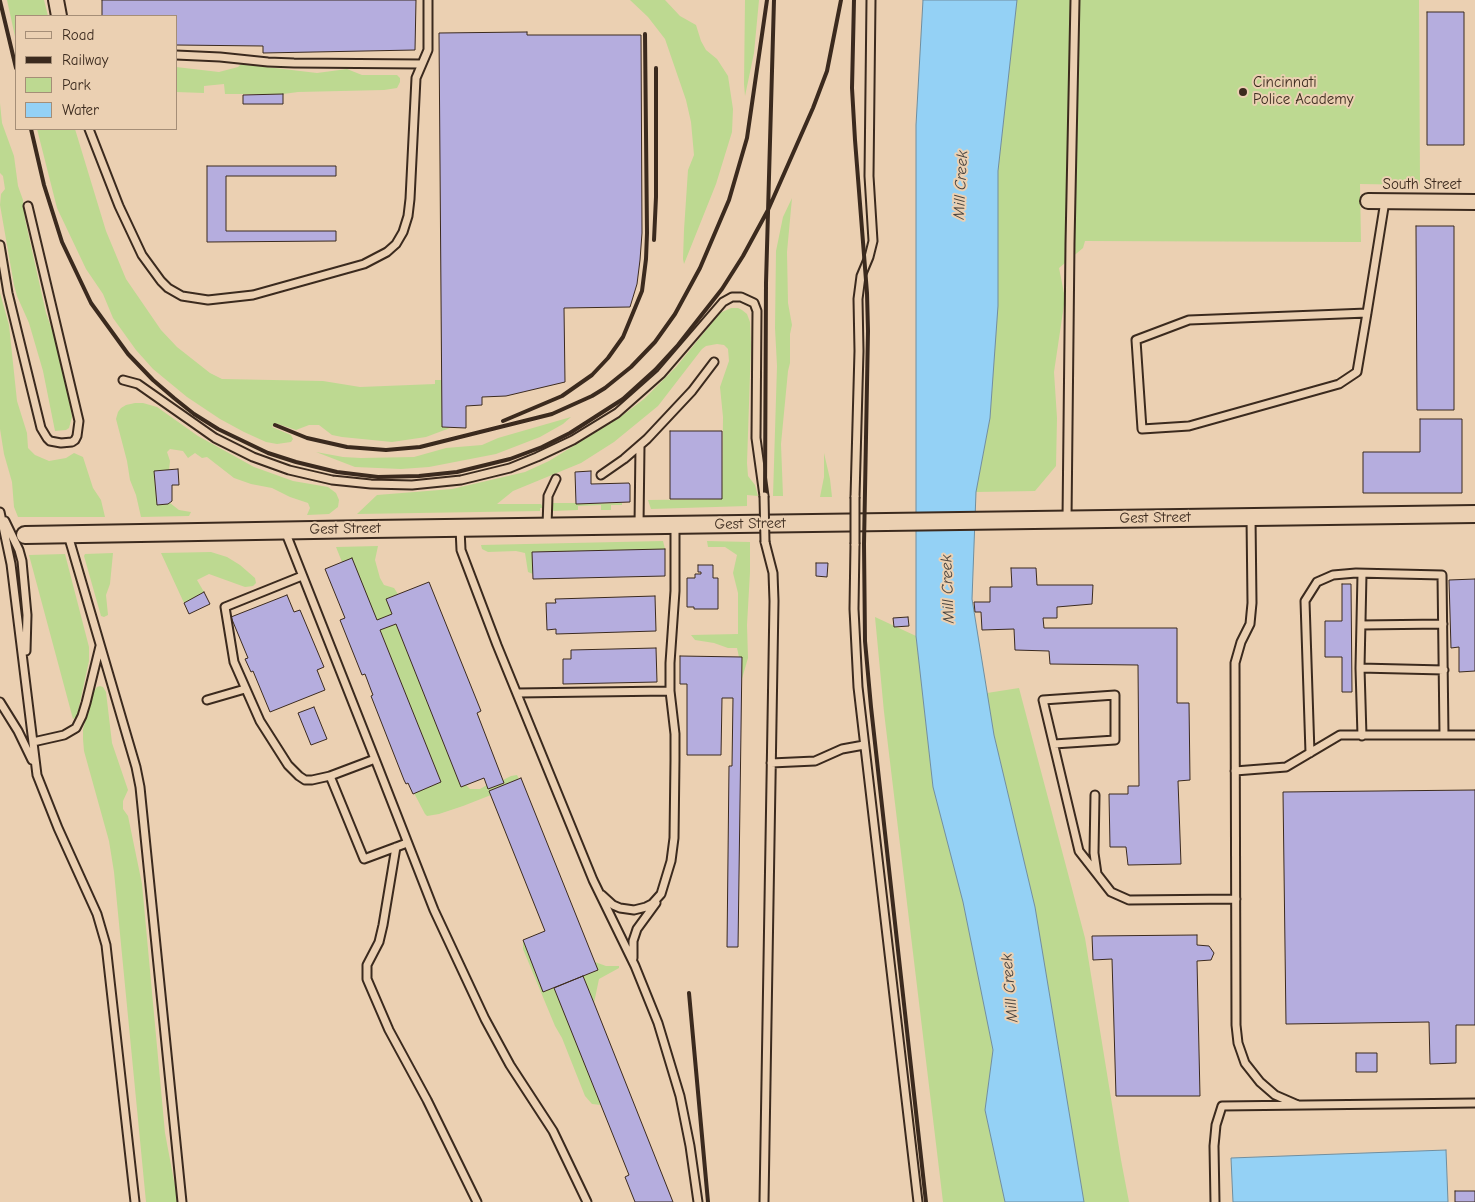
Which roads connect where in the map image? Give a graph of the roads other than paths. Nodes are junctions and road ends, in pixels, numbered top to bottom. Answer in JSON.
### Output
{"nodes":[{"id":1,"x":56,"y":0,"type":"edge"},
{"id":2,"x":428,"y":0,"type":"edge"},
{"id":3,"x":871,"y":0,"type":"edge"},
{"id":4,"x":1075,"y":0,"type":"edge"},
{"id":5,"x":59,"y":15,"type":"edge"},
{"id":6,"x":178,"y":56,"type":"edge"},
{"id":7,"x":422,"y":64,"type":"junction"},
{"id":8,"x":89,"y":130,"type":"edge"},
{"id":9,"x":1368,"y":201,"type":"dead end"},
{"id":10,"x":1385,"y":201,"type":"junction"},
{"id":11,"x":1475,"y":202,"type":"edge"},
{"id":12,"x":28,"y":206,"type":"dead end"},
{"id":13,"x":0,"y":245,"type":"edge"},
{"id":14,"x":1367,"y":313,"type":"junction"},
{"id":15,"x":714,"y":362,"type":"dead end"},
{"id":16,"x":123,"y":380,"type":"dead end"},
{"id":17,"x":640,"y":446,"type":"junction"},
{"id":18,"x":601,"y":475,"type":"dead end"},
{"id":19,"x":556,"y":479,"type":"dead end"},
{"id":20,"x":0,"y":512,"type":"edge"},
{"id":21,"x":1475,"y":514,"type":"edge"},
{"id":22,"x":1251,"y":517,"type":"junction"},
{"id":23,"x":1067,"y":520,"type":"junction"},
{"id":24,"x":640,"y":525,"type":"junction"},
{"id":25,"x":675,"y":525,"type":"junction"},
{"id":26,"x":547,"y":526,"type":"junction"},
{"id":27,"x":460,"y":528,"type":"junction"},
{"id":28,"x":285,"y":531,"type":"junction"},
{"id":29,"x":68,"y":534,"type":"junction"},
{"id":30,"x":25,"y":535,"type":"dead end"},
{"id":31,"x":1362,"y":574,"type":"junction"},
{"id":32,"x":302,"y":576,"type":"junction"},
{"id":33,"x":1443,"y":624,"type":"junction"},
{"id":34,"x":1361,"y":625,"type":"junction"},
{"id":35,"x":100,"y":645,"type":"junction"},
{"id":36,"x":1360,"y":668,"type":"junction"},
{"id":37,"x":1444,"y":670,"type":"junction"},
{"id":38,"x":26,"y":674,"type":"junction"},
{"id":39,"x":245,"y":689,"type":"junction"},
{"id":40,"x":670,"y":691,"type":"junction"},
{"id":41,"x":517,"y":693,"type":"junction"},
{"id":42,"x":207,"y":700,"type":"dead end"},
{"id":43,"x":0,"y":702,"type":"edge"},
{"id":44,"x":1444,"y":735,"type":"junction"},
{"id":45,"x":1475,"y":735,"type":"edge"},
{"id":46,"x":1362,"y":736,"type":"junction"},
{"id":47,"x":33,"y":742,"type":"junction"},
{"id":48,"x":1054,"y":744,"type":"junction"},
{"id":49,"x":864,"y":745,"type":"junction"},
{"id":50,"x":1310,"y":753,"type":"junction"},
{"id":51,"x":375,"y":759,"type":"junction"},
{"id":52,"x":770,"y":763,"type":"junction"},
{"id":53,"x":1235,"y":771,"type":"junction"},
{"id":54,"x":37,"y":775,"type":"junction"},
{"id":55,"x":330,"y":776,"type":"junction"},
{"id":56,"x":1096,"y":794,"type":"dead end"},
{"id":57,"x":408,"y":842,"type":"junction"},
{"id":58,"x":396,"y":847,"type":"junction"},
{"id":59,"x":1098,"y":874,"type":"junction"},
{"id":60,"x":593,"y":880,"type":"junction"},
{"id":61,"x":661,"y":894,"type":"junction"},
{"id":62,"x":1236,"y":899,"type":"junction"},
{"id":63,"x":635,"y":966,"type":"junction"},
{"id":64,"x":1475,"y":1103,"type":"edge"},
{"id":65,"x":1298,"y":1105,"type":"junction"},
{"id":66,"x":135,"y":1202,"type":"edge"},
{"id":67,"x":182,"y":1202,"type":"edge"},
{"id":68,"x":477,"y":1202,"type":"edge"},
{"id":69,"x":587,"y":1202,"type":"edge"},
{"id":70,"x":698,"y":1202,"type":"edge"},
{"id":71,"x":764,"y":1202,"type":"edge"},
{"id":72,"x":918,"y":1202,"type":"edge"},
{"id":73,"x":1215,"y":1202,"type":"edge"}],
"edges":[{"from":1,"to":5,"type":"street"},
{"from":2,"to":7,"type":"lane"},
{"from":3,"to":49,"type":"lane","bridge":true},
{"from":4,"to":23,"type":"lane"},
{"from":6,"to":7,"type":"lane"},
{"from":7,"to":8,"type":"lane"},
{"from":9,"to":10,"type":"street","name":"South Street"},
{"from":10,"to":11,"type":"street","name":"South Street"},
{"from":10,"to":14,"type":"lane"},
{"from":12,"to":13,"type":"lane"},
{"from":14,"to":14,"type":"lane"},
{"from":15,"to":17,"type":"lane"},
{"from":16,"to":52,"type":"lane","bridge":true},
{"from":17,"to":18,"type":"lane"},
{"from":17,"to":24,"type":"lane"},
{"from":19,"to":26,"type":"lane"},
{"from":20,"to":38,"type":"lane"},
{"from":20,"to":38,"type":"lane"},
{"from":21,"to":22,"type":"street","name":"Gest Street"},
{"from":22,"to":23,"type":"street","name":"Gest Street"},
{"from":22,"to":53,"type":"lane"},
{"from":23,"to":25,"type":"street","name":"Gest Street"},
{"from":24,"to":25,"type":"street","name":"Gest Street"},
{"from":24,"to":26,"type":"street","name":"Gest Street"},
{"from":25,"to":40,"type":"lane"},
{"from":26,"to":27,"type":"street","name":"Gest Street"},
{"from":27,"to":28,"type":"street","name":"Gest Street"},
{"from":27,"to":41,"type":"lane"},
{"from":28,"to":29,"type":"street","name":"Gest Street"},
{"from":28,"to":32,"type":"lane"},
{"from":29,"to":30,"type":"street","name":"Gest Street"},
{"from":29,"to":35,"type":"lane"},
{"from":31,"to":33,"type":"lane"},
{"from":31,"to":34,"type":"lane"},
{"from":31,"to":50,"type":"lane"},
{"from":32,"to":39,"type":"lane"},
{"from":32,"to":51,"type":"lane"},
{"from":33,"to":34,"type":"lane"},
{"from":33,"to":37,"type":"lane"},
{"from":34,"to":36,"type":"lane"},
{"from":35,"to":47,"type":"lane"},
{"from":35,"to":67,"type":"lane"},
{"from":36,"to":37,"type":"lane"},
{"from":36,"to":46,"type":"lane"},
{"from":37,"to":44,"type":"lane"},
{"from":38,"to":47,"type":"lane"},
{"from":39,"to":42,"type":"lane"},
{"from":39,"to":55,"type":"lane"},
{"from":40,"to":41,"type":"lane"},
{"from":40,"to":61,"type":"lane"},
{"from":41,"to":60,"type":"lane"},
{"from":43,"to":54,"type":"lane"},
{"from":44,"to":45,"type":"lane"},
{"from":44,"to":46,"type":"lane"},
{"from":46,"to":50,"type":"lane"},
{"from":47,"to":54,"type":"lane"},
{"from":48,"to":48,"type":"lane"},
{"from":48,"to":59,"type":"lane"},
{"from":49,"to":52,"type":"lane"},
{"from":49,"to":72,"type":"lane"},
{"from":50,"to":53,"type":"lane"},
{"from":51,"to":55,"type":"lane"},
{"from":51,"to":57,"type":"lane"},
{"from":52,"to":71,"type":"lane"},
{"from":53,"to":62,"type":"lane"},
{"from":54,"to":66,"type":"lane"},
{"from":55,"to":58,"type":"lane"},
{"from":56,"to":59,"type":"lane"},
{"from":57,"to":58,"type":"lane"},
{"from":57,"to":69,"type":"lane"},
{"from":58,"to":68,"type":"lane"},
{"from":59,"to":62,"type":"lane"},
{"from":60,"to":61,"type":"lane"},
{"from":60,"to":63,"type":"lane"},
{"from":61,"to":63,"type":"lane"},
{"from":62,"to":65,"type":"lane"},
{"from":63,"to":70,"type":"lane"},
{"from":64,"to":65,"type":"lane"},
{"from":65,"to":73,"type":"lane"}]}
